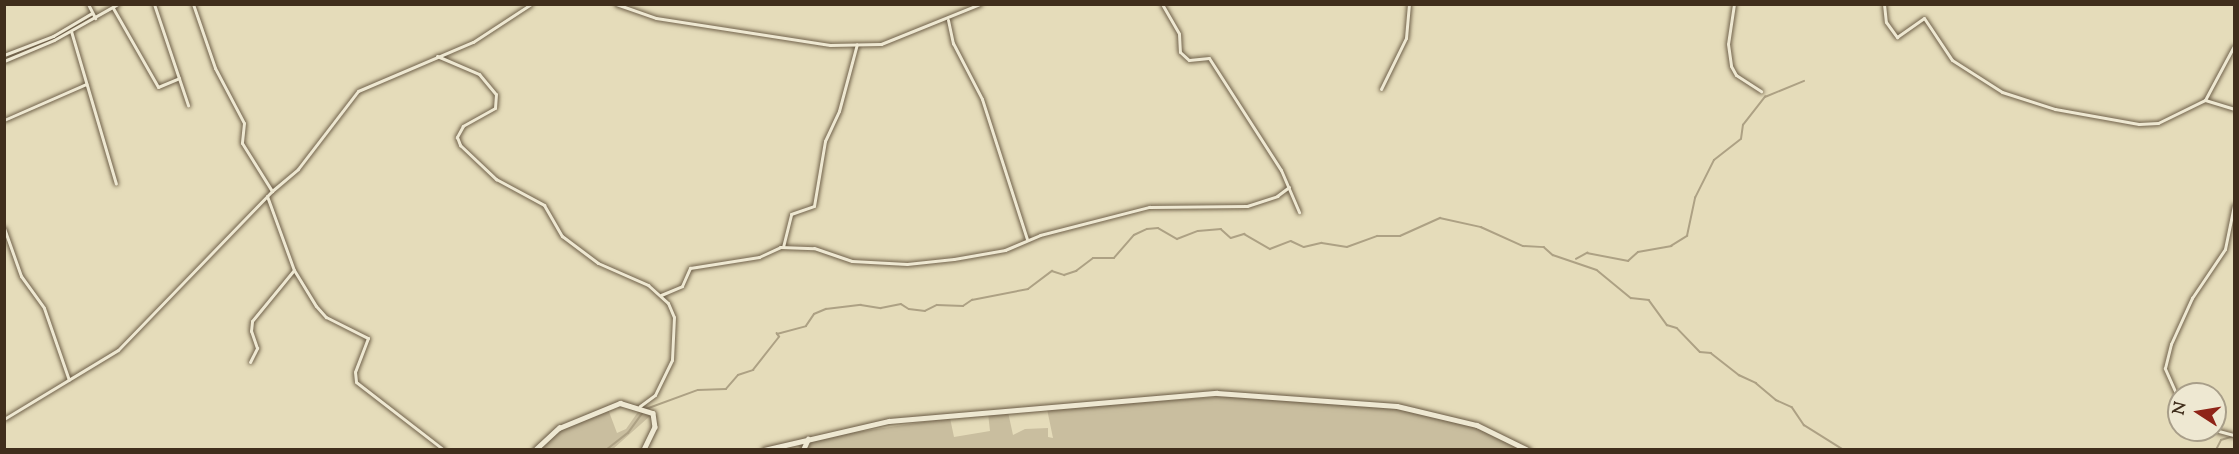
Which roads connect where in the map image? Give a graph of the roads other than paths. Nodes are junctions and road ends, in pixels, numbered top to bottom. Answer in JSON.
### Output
{"nodes":[{"id":1,"x":88,"y":4,"type":"edge"},
{"id":2,"x":118,"y":4,"type":"edge"},
{"id":3,"x":154,"y":4,"type":"edge"},
{"id":4,"x":193,"y":4,"type":"edge"},
{"id":5,"x":531,"y":4,"type":"edge"},
{"id":6,"x":616,"y":4,"type":"edge"},
{"id":7,"x":980,"y":4,"type":"edge"},
{"id":8,"x":1162,"y":4,"type":"edge"},
{"id":9,"x":1409,"y":4,"type":"edge"},
{"id":10,"x":1734,"y":4,"type":"edge"},
{"id":11,"x":1884,"y":4,"type":"edge"},
{"id":12,"x":113,"y":8,"type":"junction"},
{"id":13,"x":92,"y":12,"type":"junction"},
{"id":14,"x":95,"y":18,"type":"junction"},
{"id":15,"x":948,"y":21,"type":"junction"},
{"id":16,"x":71,"y":31,"type":"junction"},
{"id":17,"x":857,"y":44,"type":"junction"},
{"id":18,"x":2235,"y":46,"type":"edge"},
{"id":19,"x":4,"y":55,"type":"edge"},
{"id":20,"x":437,"y":56,"type":"junction"},
{"id":21,"x":4,"y":61,"type":"edge"},
{"id":22,"x":180,"y":78,"type":"junction"},
{"id":23,"x":86,"y":84,"type":"junction"},
{"id":24,"x":1381,"y":89,"type":"dead end"},
{"id":25,"x":1761,"y":91,"type":"dead end"},
{"id":26,"x":2205,"y":100,"type":"junction"},
{"id":27,"x":188,"y":105,"type":"dead end"},
{"id":28,"x":2235,"y":109,"type":"edge"},
{"id":29,"x":4,"y":120,"type":"edge"},
{"id":30,"x":116,"y":184,"type":"dead end"},
{"id":31,"x":1289,"y":187,"type":"junction"},
{"id":32,"x":272,"y":191,"type":"junction"},
{"id":33,"x":267,"y":196,"type":"junction"},
{"id":34,"x":2235,"y":205,"type":"edge"},
{"id":35,"x":1299,"y":212,"type":"dead end"},
{"id":36,"x":4,"y":228,"type":"edge"},
{"id":37,"x":1027,"y":239,"type":"junction"},
{"id":38,"x":783,"y":247,"type":"junction"},
{"id":39,"x":294,"y":270,"type":"junction"},
{"id":40,"x":661,"y":296,"type":"junction"},
{"id":41,"x":250,"y":362,"type":"dead end"},
{"id":42,"x":69,"y":380,"type":"junction"},
{"id":43,"x":2171,"y":382,"type":"edge"},
{"id":44,"x":644,"y":407,"type":"junction"},
{"id":45,"x":4,"y":419,"type":"edge"},
{"id":46,"x":808,"y":439,"type":"junction"},
{"id":47,"x":444,"y":450,"type":"edge"},
{"id":48,"x":535,"y":450,"type":"edge"},
{"id":49,"x":644,"y":450,"type":"edge"},
{"id":50,"x":764,"y":450,"type":"edge"},
{"id":51,"x":802,"y":450,"type":"edge"},
{"id":52,"x":1528,"y":450,"type":"edge"}],
"edges":[{"from":1,"to":13,"type":"street"},
{"from":2,"to":12,"type":"street"},
{"from":3,"to":22,"type":"street"},
{"from":4,"to":32,"type":"street"},
{"from":5,"to":20,"type":"street"},
{"from":6,"to":17,"type":"street"},
{"from":7,"to":15,"type":"street"},
{"from":8,"to":31,"type":"street"},
{"from":9,"to":24,"type":"street"},
{"from":10,"to":25,"type":"street"},
{"from":11,"to":26,"type":"street"},
{"from":12,"to":14,"type":"street"},
{"from":12,"to":22,"type":"street"},
{"from":13,"to":14,"type":"street"},
{"from":13,"to":19,"type":"street"},
{"from":14,"to":16,"type":"street"},
{"from":15,"to":17,"type":"street"},
{"from":15,"to":37,"type":"street"},
{"from":16,"to":21,"type":"street"},
{"from":16,"to":23,"type":"street"},
{"from":17,"to":38,"type":"street"},
{"from":18,"to":26,"type":"street"},
{"from":20,"to":32,"type":"street"},
{"from":20,"to":40,"type":"street"},
{"from":22,"to":27,"type":"street"},
{"from":23,"to":29,"type":"street"},
{"from":23,"to":30,"type":"street"},
{"from":26,"to":28,"type":"street"},
{"from":31,"to":35,"type":"street"},
{"from":31,"to":37,"type":"street"},
{"from":32,"to":33,"type":"street"},
{"from":33,"to":39,"type":"street"},
{"from":33,"to":42,"type":"street"},
{"from":34,"to":43,"type":"street"},
{"from":36,"to":42,"type":"street"},
{"from":37,"to":38,"type":"street"},
{"from":38,"to":40,"type":"street"},
{"from":39,"to":41,"type":"street"},
{"from":39,"to":47,"type":"street"},
{"from":40,"to":44,"type":"street"},
{"from":42,"to":45,"type":"street"},
{"from":44,"to":48,"type":"street"},
{"from":44,"to":49,"type":"street"},
{"from":46,"to":50,"type":"street"},
{"from":46,"to":51,"type":"street"},
{"from":46,"to":52,"type":"street"}]}
